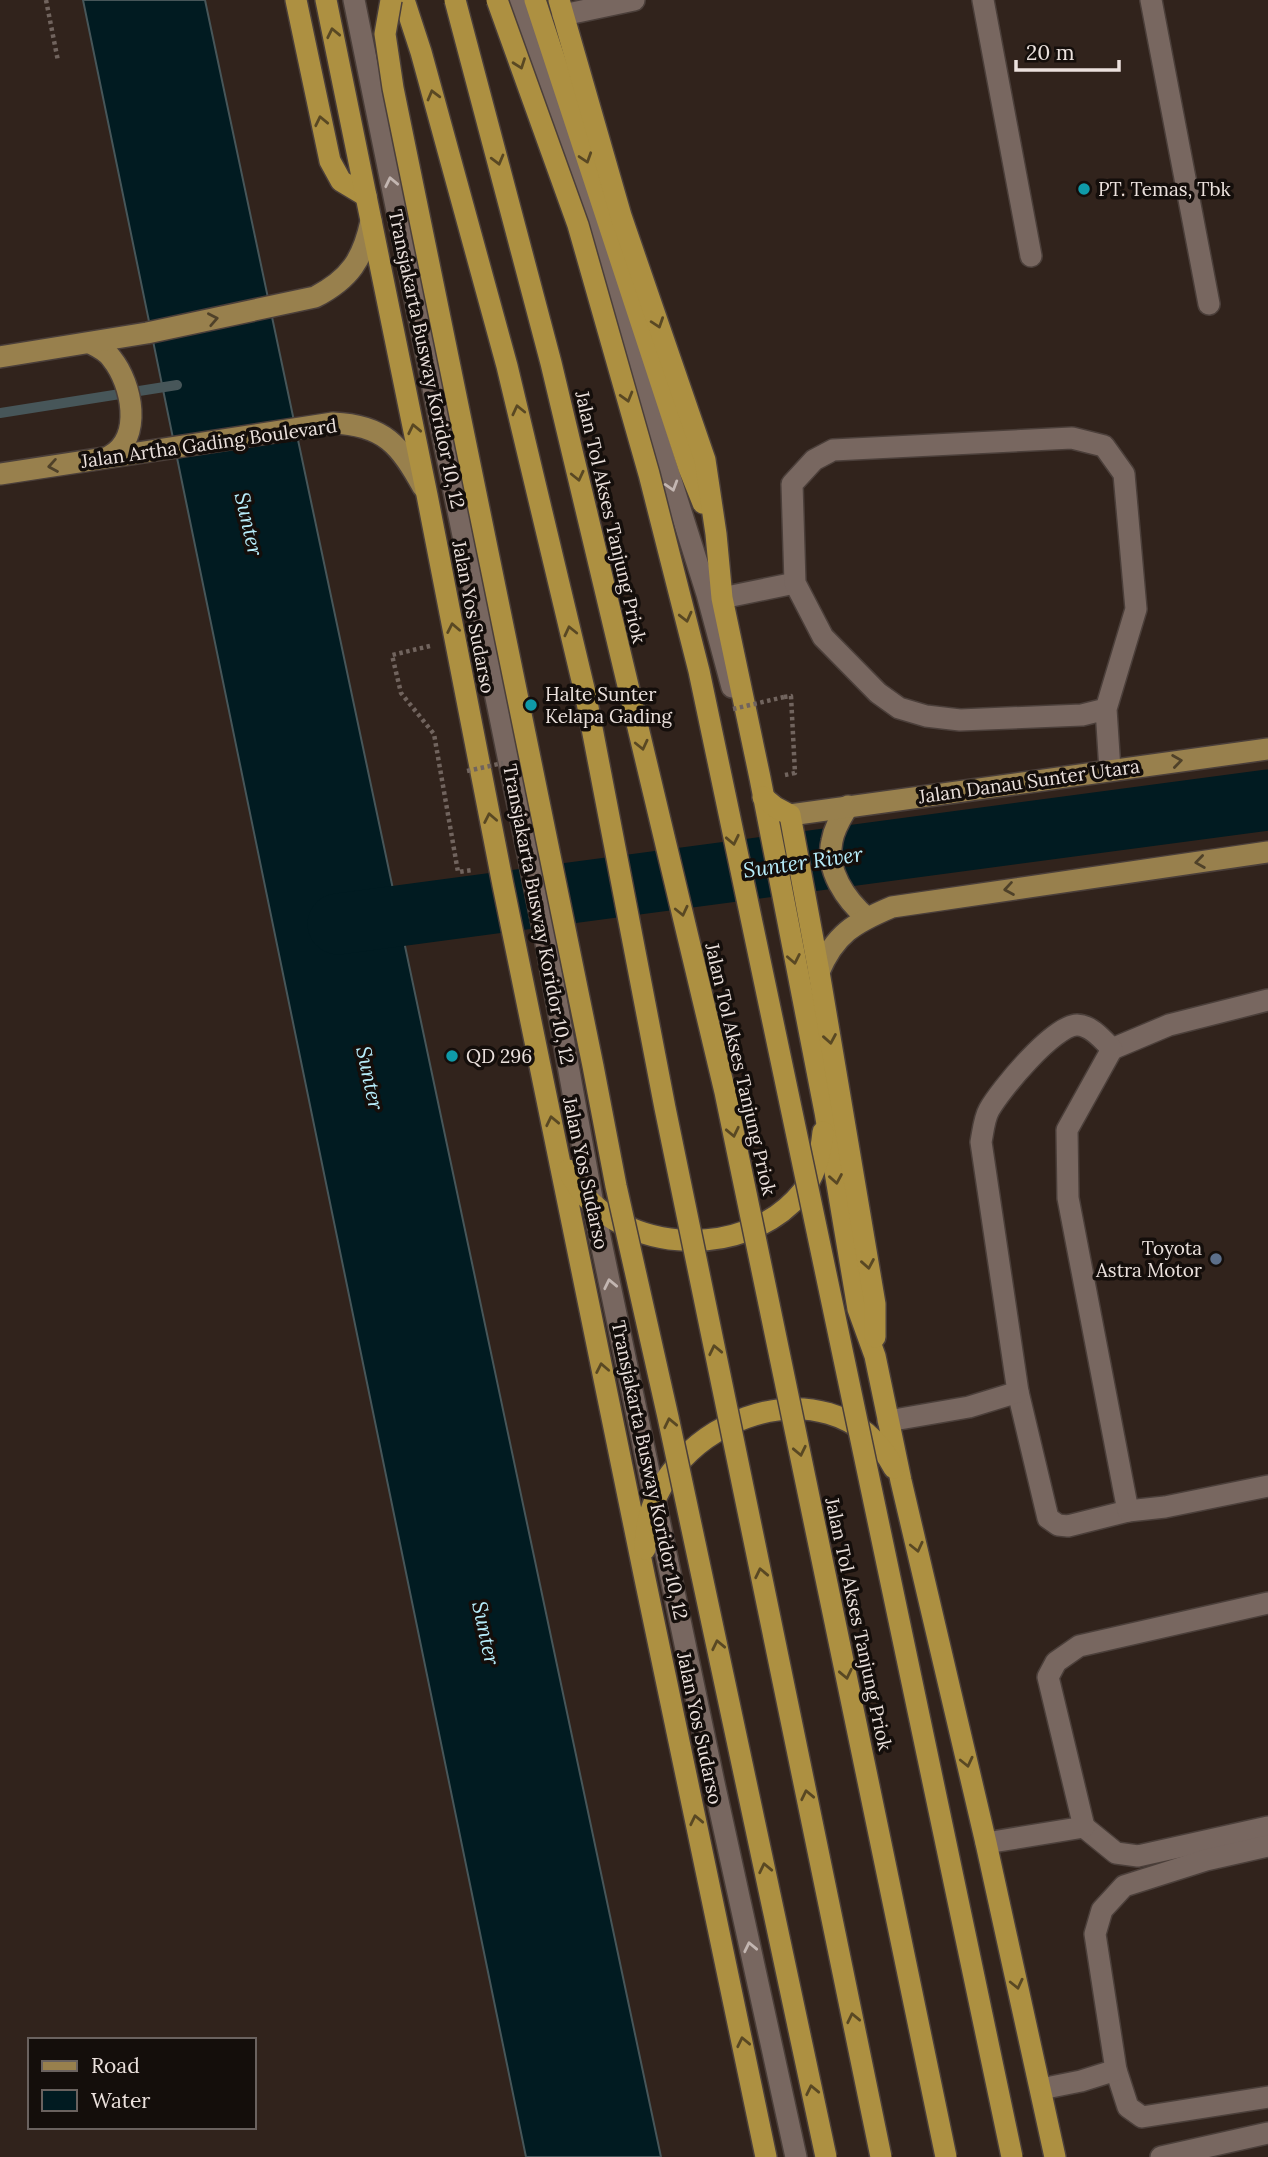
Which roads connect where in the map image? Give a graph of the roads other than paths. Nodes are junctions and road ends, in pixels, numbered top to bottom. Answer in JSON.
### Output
{"nodes":[{"id":1,"x":296,"y":0,"type":"edge"},
{"id":2,"x":326,"y":0,"type":"edge"},
{"id":3,"x":354,"y":0,"type":"edge"},
{"id":4,"x":391,"y":0,"type":"edge"},
{"id":5,"x":404,"y":0,"type":"edge"},
{"id":6,"x":455,"y":0,"type":"edge"},
{"id":7,"x":497,"y":0,"type":"edge"},
{"id":8,"x":519,"y":0,"type":"edge"},
{"id":9,"x":634,"y":0,"type":"edge"},
{"id":10,"x":983,"y":0,"type":"edge"},
{"id":11,"x":1151,"y":0,"type":"edge"},
{"id":12,"x":561,"y":8,"type":"edge"},
{"id":13,"x":538,"y":10,"type":"edge"},
{"id":14,"x":366,"y":196,"type":"junction"},
{"id":15,"x":371,"y":221,"type":"junction"},
{"id":16,"x":1031,"y":256,"type":"dead end"},
{"id":17,"x":1209,"y":304,"type":"dead end"},
{"id":18,"x":90,"y":343,"type":"junction"},
{"id":19,"x":0,"y":357,"type":"edge"},
{"id":20,"x":110,"y":456,"type":"junction"},
{"id":21,"x":0,"y":474,"type":"edge"},
{"id":22,"x":427,"y":495,"type":"junction"},
{"id":23,"x":716,"y":534,"type":"junction"},
{"id":24,"x":795,"y":583,"type":"junction"},
{"id":25,"x":722,"y":598,"type":"junction"},
{"id":26,"x":1106,"y":709,"type":"junction"},
{"id":27,"x":1268,"y":749,"type":"edge"},
{"id":28,"x":1110,"y":770,"type":"junction"},
{"id":29,"x":763,"y":797,"type":"junction"},
{"id":30,"x":848,"y":806,"type":"junction"},
{"id":31,"x":790,"y":815,"type":"junction"},
{"id":32,"x":1268,"y":852,"type":"edge"},
{"id":33,"x":867,"y":918,"type":"junction"},
{"id":34,"x":819,"y":972,"type":"junction"},
{"id":35,"x":1268,"y":1000,"type":"edge"},
{"id":36,"x":1112,"y":1049,"type":"junction"},
{"id":37,"x":825,"y":1112,"type":"junction"},
{"id":38,"x":559,"y":1150,"type":"junction"},
{"id":39,"x":593,"y":1204,"type":"junction"},
{"id":40,"x":875,"y":1356,"type":"junction"},
{"id":41,"x":1018,"y":1392,"type":"junction"},
{"id":42,"x":888,"y":1421,"type":"junction"},
{"id":43,"x":901,"y":1481,"type":"junction"},
{"id":44,"x":1268,"y":1486,"type":"edge"},
{"id":45,"x":656,"y":1497,"type":"junction"},
{"id":46,"x":1128,"y":1511,"type":"junction"},
{"id":47,"x":645,"y":1579,"type":"junction"},
{"id":48,"x":1268,"y":1603,"type":"edge"},
{"id":49,"x":1084,"y":1827,"type":"junction"},
{"id":50,"x":1268,"y":1827,"type":"edge"},
{"id":51,"x":986,"y":1843,"type":"junction"},
{"id":52,"x":1268,"y":1846,"type":"edge"},
{"id":53,"x":1116,"y":2070,"type":"junction"},
{"id":54,"x":1041,"y":2089,"type":"junction"},
{"id":55,"x":1268,"y":2096,"type":"edge"},
{"id":56,"x":1268,"y":2133,"type":"edge"},
{"id":57,"x":766,"y":2157,"type":"edge"},
{"id":58,"x":796,"y":2157,"type":"edge"},
{"id":59,"x":826,"y":2157,"type":"edge"},
{"id":60,"x":881,"y":2157,"type":"edge"},
{"id":61,"x":946,"y":2157,"type":"edge"},
{"id":62,"x":1013,"y":2157,"type":"edge"},
{"id":63,"x":1055,"y":2157,"type":"edge"},
{"id":64,"x":1161,"y":2157,"type":"edge"}],
"edges":[{"from":14,"to":1,"type":"highway","one_way":true},
{"from":14,"to":2,"type":"highway","name":"Jalan Yos Sudarso","one_way":true},
{"from":39,"to":3,"type":"lane","name":"Transjakarta Busway Koridor 10, 12","one_way":true},
{"from":59,"to":4,"type":"highway","one_way":true,"bridge":true},
{"from":60,"to":5,"type":"highway","one_way":true,"bridge":true},
{"from":6,"to":61,"type":"highway","name":"Jalan Tol Akses Tanjung Priok","one_way":true,"bridge":true},
{"from":7,"to":62,"type":"highway","one_way":true,"bridge":true},
{"from":8,"to":29,"type":"lane","one_way":true},
{"from":9,"to":12,"type":"lane"},
{"from":10,"to":16,"type":"lane"},
{"from":11,"to":17,"type":"lane"},
{"from":12,"to":13,"type":"highway"},
{"from":12,"to":23,"type":"highway","one_way":true},
{"from":13,"to":23,"type":"highway","one_way":true},
{"from":14,"to":15,"type":"highway","name":"Jalan Yos Sudarso"},
{"from":18,"to":15,"type":"main road","one_way":true},
{"from":22,"to":15,"type":"highway","name":"Jalan Yos Sudarso","one_way":true},
{"from":18,"to":19,"type":"main road"},
{"from":18,"to":20,"type":"main road"},
{"from":20,"to":21,"type":"main road","name":"Jalan Artha Gading Boulevard","one_way":true},
{"from":20,"to":22,"type":"main road","name":"Jalan Artha Gading Boulevard"},
{"from":38,"to":22,"type":"highway","name":"Jalan Yos Sudarso","one_way":true},
{"from":23,"to":25,"type":"highway"},
{"from":24,"to":25,"type":"lane"},
{"from":24,"to":26,"type":"lane"},
{"from":24,"to":26,"type":"lane"},
{"from":25,"to":29,"type":"highway"},
{"from":26,"to":28,"type":"lane"},
{"from":28,"to":27,"type":"main road","name":"Jalan Danau Sunter Utara","one_way":true},
{"from":28,"to":30,"type":"main road","name":"Jalan Danau Sunter Utara"},
{"from":29,"to":31,"type":"highway"},
{"from":29,"to":37,"type":"highway","one_way":true},
{"from":30,"to":31,"type":"main road","name":"Jalan Danau Sunter Utara"},
{"from":30,"to":33,"type":"main road"},
{"from":31,"to":34,"type":"highway"},
{"from":32,"to":33,"type":"main road","one_way":true},
{"from":33,"to":34,"type":"main road"},
{"from":34,"to":40,"type":"highway","one_way":true},
{"from":35,"to":36,"type":"lane"},
{"from":36,"to":41,"type":"lane"},
{"from":36,"to":46,"type":"lane"},
{"from":37,"to":39,"type":"highway"},
{"from":37,"to":40,"type":"highway","one_way":true},
{"from":38,"to":39,"type":"highway"},
{"from":47,"to":38,"type":"highway","name":"Jalan Yos Sudarso","one_way":true},
{"from":45,"to":39,"type":"lane","name":"Transjakarta Busway Koridor 10, 12","one_way":true},
{"from":40,"to":42,"type":"highway"},
{"from":41,"to":42,"type":"lane"},
{"from":41,"to":46,"type":"lane"},
{"from":42,"to":43,"type":"highway"},
{"from":43,"to":45,"type":"highway"},
{"from":43,"to":51,"type":"highway","one_way":true},
{"from":44,"to":46,"type":"lane"},
{"from":45,"to":47,"type":"highway"},
{"from":58,"to":45,"type":"lane","name":"Transjakarta Busway Koridor 10, 12","one_way":true},
{"from":57,"to":47,"type":"highway","name":"Jalan Yos Sudarso","one_way":true},
{"from":48,"to":49,"type":"lane"},
{"from":49,"to":50,"type":"lane"},
{"from":49,"to":51,"type":"lane"},
{"from":51,"to":54,"type":"highway","one_way":true},
{"from":52,"to":53,"type":"lane"},
{"from":53,"to":54,"type":"lane"},
{"from":53,"to":55,"type":"lane"},
{"from":54,"to":63,"type":"highway"},
{"from":56,"to":64,"type":"lane"}]}
